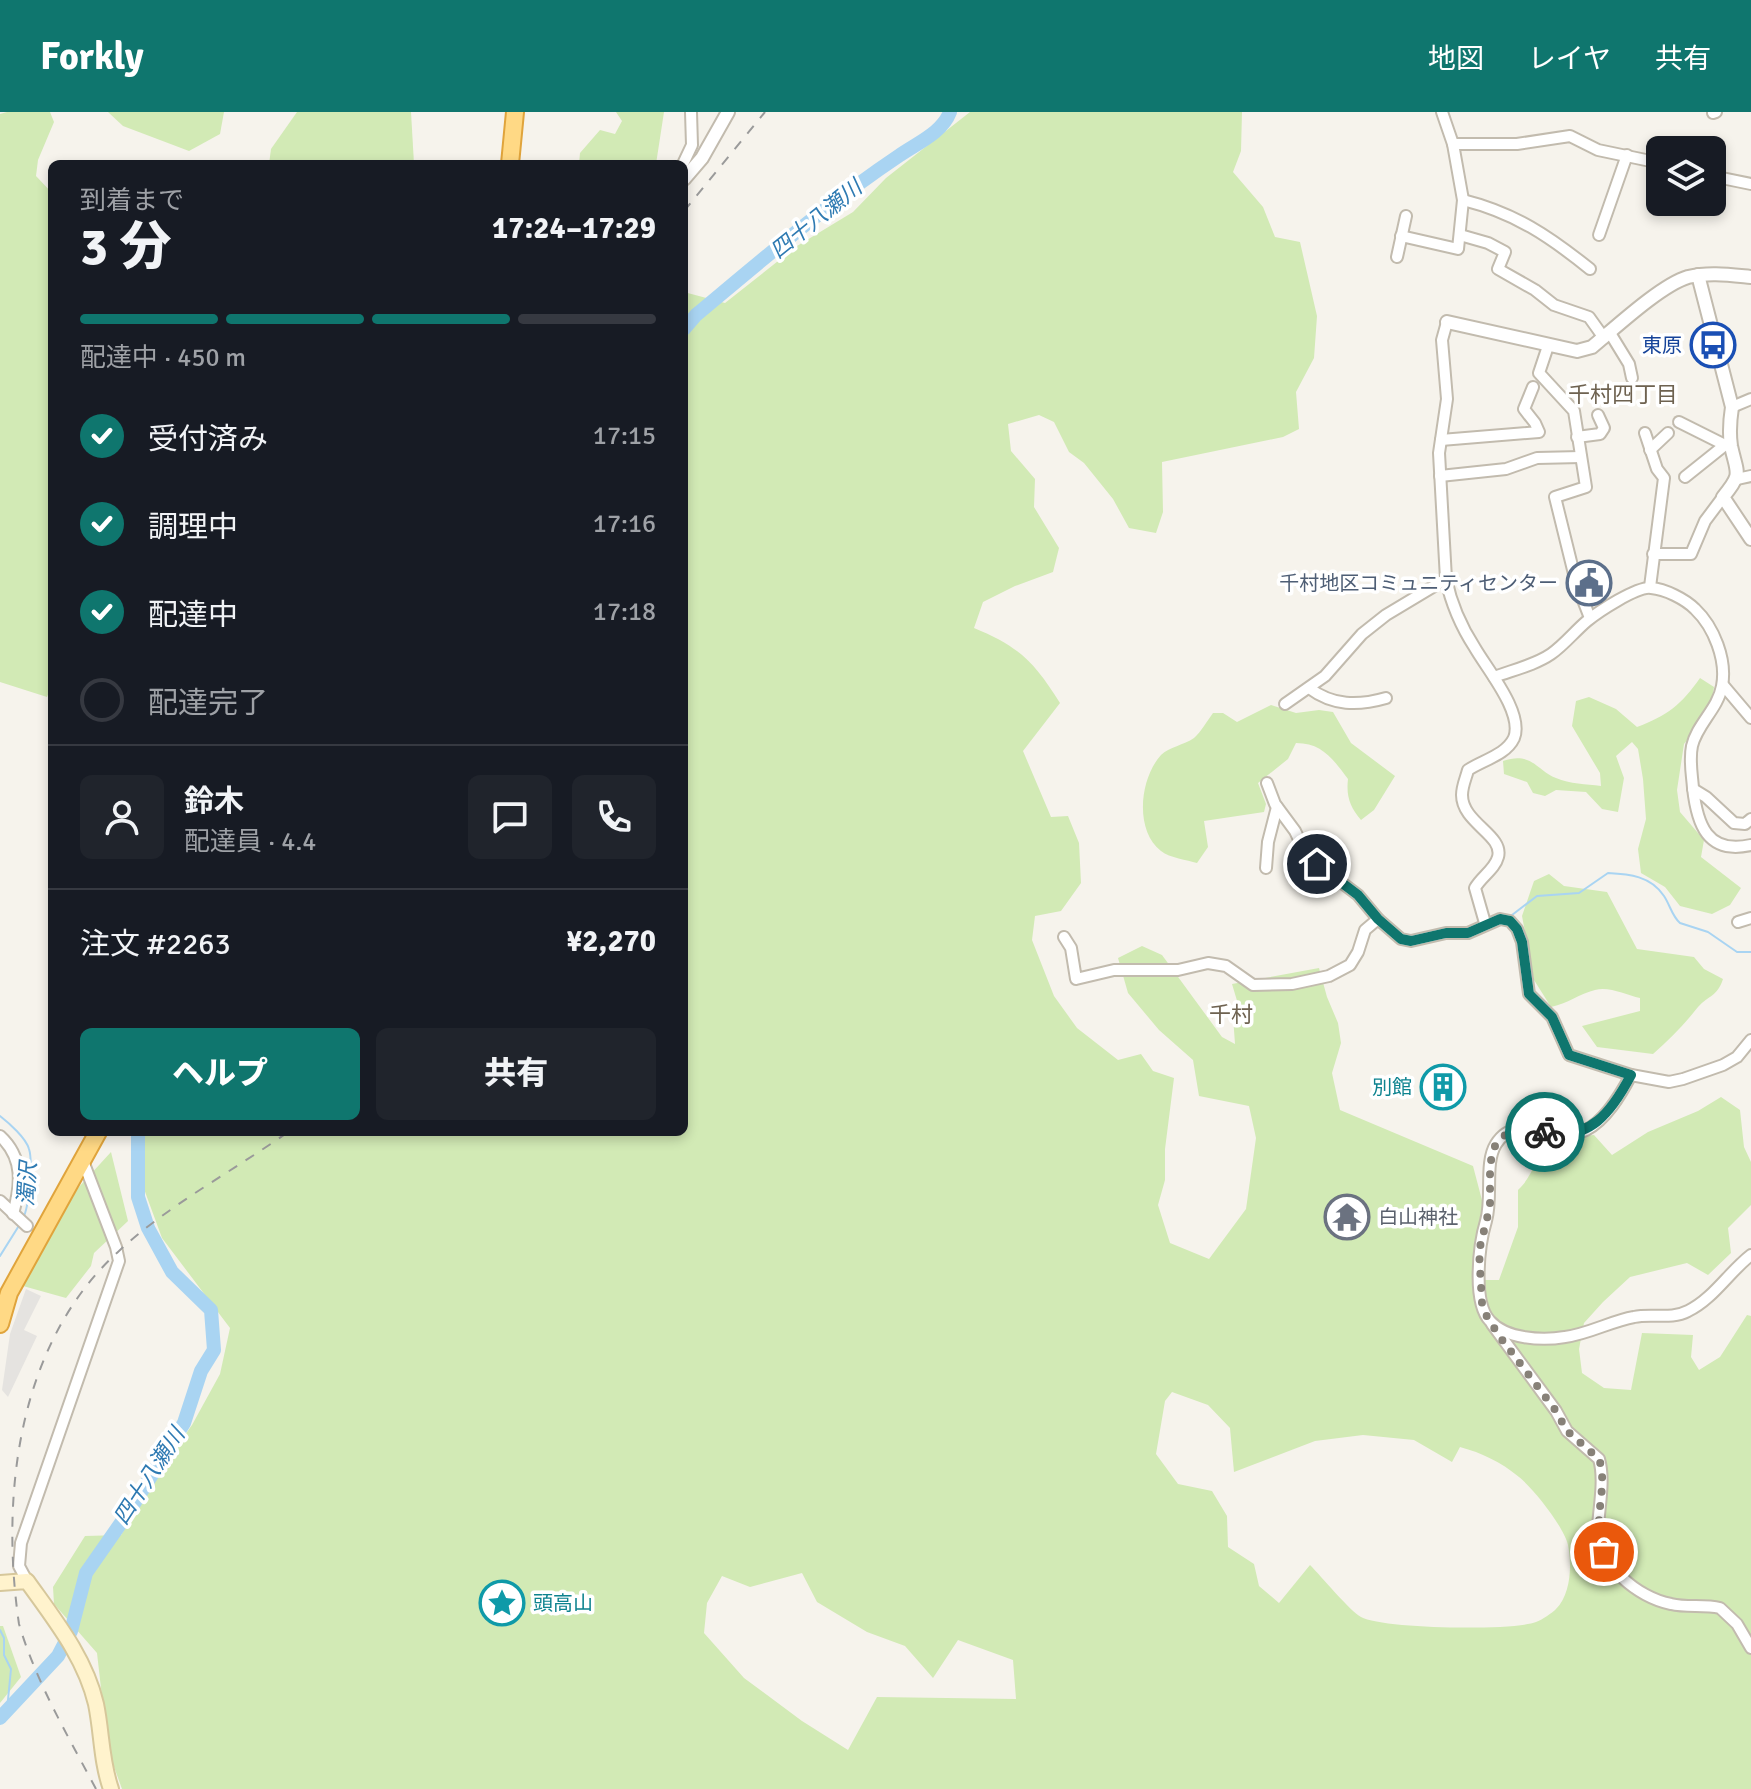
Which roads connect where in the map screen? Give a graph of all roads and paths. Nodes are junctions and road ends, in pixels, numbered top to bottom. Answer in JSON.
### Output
{"nodes":[{"id":1,"x":515,"y":112,"type":"edge"},
{"id":2,"x":691,"y":112,"type":"edge"},
{"id":3,"x":728,"y":112,"type":"edge"},
{"id":4,"x":1442,"y":112,"type":"edge"},
{"id":5,"x":1453,"y":144,"type":"junction"},
{"id":6,"x":1627,"y":155,"type":"junction"},
{"id":7,"x":510,"y":160,"type":"edge"},
{"id":8,"x":685,"y":160,"type":"edge"},
{"id":9,"x":1646,"y":160,"type":"edge"},
{"id":10,"x":688,"y":174,"type":"edge"},
{"id":11,"x":1726,"y":179,"type":"edge"},
{"id":12,"x":1751,"y":184,"type":"edge"},
{"id":13,"x":1463,"y":200,"type":"junction"},
{"id":14,"x":1406,"y":216,"type":"dead end"},
{"id":15,"x":1460,"y":235,"type":"junction"},
{"id":16,"x":1599,"y":235,"type":"dead end"},
{"id":17,"x":1401,"y":236,"type":"junction"},
{"id":18,"x":1397,"y":257,"type":"dead end"},
{"id":19,"x":1590,"y":269,"type":"dead end"},
{"id":20,"x":1698,"y":275,"type":"junction"},
{"id":21,"x":1751,"y":277,"type":"edge"},
{"id":22,"x":1447,"y":322,"type":"joint"},
{"id":23,"x":1607,"y":335,"type":"junction"},
{"id":24,"x":1548,"y":346,"type":"junction"},
{"id":25,"x":1632,"y":378,"type":"dead end"},
{"id":26,"x":1533,"y":387,"type":"dead end"},
{"id":27,"x":1751,"y":399,"type":"edge"},
{"id":28,"x":1732,"y":407,"type":"junction"},
{"id":29,"x":1602,"y":419,"type":"dead end"},
{"id":30,"x":1679,"y":422,"type":"dead end"},
{"id":31,"x":1645,"y":433,"type":"dead end"},
{"id":32,"x":1668,"y":433,"type":"dead end"},
{"id":33,"x":1577,"y":437,"type":"junction"},
{"id":34,"x":1441,"y":440,"type":"junction"},
{"id":35,"x":1728,"y":444,"type":"junction"},
{"id":36,"x":1650,"y":450,"type":"junction"},
{"id":37,"x":1691,"y":453,"type":"dead end"},
{"id":38,"x":1581,"y":457,"type":"junction"},
{"id":39,"x":1700,"y":465,"type":"junction"},
{"id":40,"x":1440,"y":476,"type":"junction"},
{"id":41,"x":1751,"y":476,"type":"edge"},
{"id":42,"x":1685,"y":477,"type":"dead end"},
{"id":43,"x":1737,"y":479,"type":"junction"},
{"id":44,"x":1723,"y":497,"type":"junction"},
{"id":45,"x":1751,"y":539,"type":"edge"},
{"id":46,"x":1653,"y":554,"type":"junction"},
{"id":47,"x":1446,"y":579,"type":"junction"},
{"id":48,"x":1650,"y":587,"type":"junction"},
{"id":49,"x":1590,"y":618,"type":"junction"},
{"id":50,"x":1494,"y":677,"type":"junction"},
{"id":51,"x":1723,"y":685,"type":"junction"},
{"id":52,"x":1309,"y":688,"type":"junction"},
{"id":53,"x":1386,"y":698,"type":"dead end"},
{"id":54,"x":1285,"y":704,"type":"dead end"},
{"id":55,"x":1751,"y":718,"type":"edge"},
{"id":56,"x":1267,"y":783,"type":"dead end"},
{"id":57,"x":1693,"y":789,"type":"junction"},
{"id":58,"x":1277,"y":807,"type":"junction"},
{"id":59,"x":1751,"y":819,"type":"edge"},
{"id":60,"x":1751,"y":845,"type":"edge"},
{"id":61,"x":1266,"y":868,"type":"dead end"},
{"id":62,"x":1751,"y":918,"type":"edge"},
{"id":63,"x":1378,"y":919,"type":"junction"},
{"id":64,"x":1738,"y":922,"type":"dead end"},
{"id":65,"x":1485,"y":923,"type":"junction"},
{"id":66,"x":1064,"y":937,"type":"dead end"},
{"id":67,"x":1751,"y":1040,"type":"edge"},
{"id":68,"x":1631,"y":1075,"type":"junction"},
{"id":69,"x":0,"y":1136,"type":"edge"},
{"id":70,"x":96,"y":1136,"type":"edge"},
{"id":71,"x":83,"y":1161,"type":"junction"},
{"id":72,"x":0,"y":1201,"type":"edge"},
{"id":73,"x":1751,"y":1255,"type":"edge"},
{"id":74,"x":1491,"y":1322,"type":"junction"},
{"id":75,"x":0,"y":1324,"type":"edge"},
{"id":76,"x":27,"y":1581,"type":"junction"},
{"id":77,"x":0,"y":1583,"type":"edge"},
{"id":78,"x":1751,"y":1648,"type":"edge"},
{"id":79,"x":111,"y":1789,"type":"edge"}],
"edges":[{"from":1,"to":7,"type":"highway"},
{"from":2,"to":8,"type":"street"},
{"from":3,"to":10,"type":"street"},
{"from":4,"to":5,"type":"street"},
{"from":5,"to":6,"type":"street"},
{"from":5,"to":13,"type":"street"},
{"from":6,"to":9,"type":"street"},
{"from":6,"to":16,"type":"street"},
{"from":11,"to":12,"type":"street"},
{"from":13,"to":15,"type":"street"},
{"from":13,"to":19,"type":"street"},
{"from":14,"to":17,"type":"street"},
{"from":15,"to":17,"type":"street"},
{"from":15,"to":23,"type":"street"},
{"from":17,"to":18,"type":"street"},
{"from":20,"to":21,"type":"street"},
{"from":20,"to":23,"type":"street"},
{"from":20,"to":28,"type":"street"},
{"from":22,"to":24,"type":"street"},
{"from":22,"to":34,"type":"street"},
{"from":23,"to":24,"type":"street"},
{"from":23,"to":25,"type":"street"},
{"from":24,"to":33,"type":"street"},
{"from":26,"to":34,"type":"street"},
{"from":27,"to":28,"type":"street"},
{"from":28,"to":35,"type":"street"},
{"from":29,"to":33,"type":"street"},
{"from":30,"to":35,"type":"street"},
{"from":31,"to":36,"type":"street"},
{"from":32,"to":36,"type":"street"},
{"from":33,"to":38,"type":"street"},
{"from":34,"to":40,"type":"street"},
{"from":35,"to":39,"type":"street"},
{"from":35,"to":43,"type":"street"},
{"from":36,"to":46,"type":"street"},
{"from":37,"to":39,"type":"street"},
{"from":38,"to":40,"type":"street"},
{"from":38,"to":49,"type":"street"},
{"from":39,"to":42,"type":"street"},
{"from":40,"to":47,"type":"street"},
{"from":41,"to":43,"type":"street"},
{"from":43,"to":44,"type":"street"},
{"from":44,"to":45,"type":"street"},
{"from":44,"to":46,"type":"street"},
{"from":46,"to":48,"type":"street"},
{"from":47,"to":50,"type":"street"},
{"from":47,"to":52,"type":"street"},
{"from":48,"to":49,"type":"street"},
{"from":48,"to":51,"type":"street"},
{"from":49,"to":50,"type":"street"},
{"from":50,"to":65,"type":"street"},
{"from":51,"to":55,"type":"street"},
{"from":51,"to":57,"type":"street"},
{"from":52,"to":53,"type":"street"},
{"from":52,"to":54,"type":"street"},
{"from":56,"to":58,"type":"street"},
{"from":57,"to":59,"type":"street"},
{"from":57,"to":60,"type":"street"},
{"from":58,"to":61,"type":"street"},
{"from":58,"to":63,"type":"street"},
{"from":62,"to":64,"type":"street"},
{"from":63,"to":65,"type":"street"},
{"from":63,"to":66,"type":"street"},
{"from":65,"to":68,"type":"street"},
{"from":67,"to":68,"type":"street"},
{"from":68,"to":74,"type":"street"},
{"from":69,"to":72,"type":"street"},
{"from":70,"to":71,"type":"highway"},
{"from":71,"to":75,"type":"highway"},
{"from":71,"to":76,"type":"street"},
{"from":73,"to":74,"type":"street"},
{"from":74,"to":78,"type":"street"},
{"from":76,"to":77,"type":"main road"},
{"from":76,"to":79,"type":"main road"}]}
